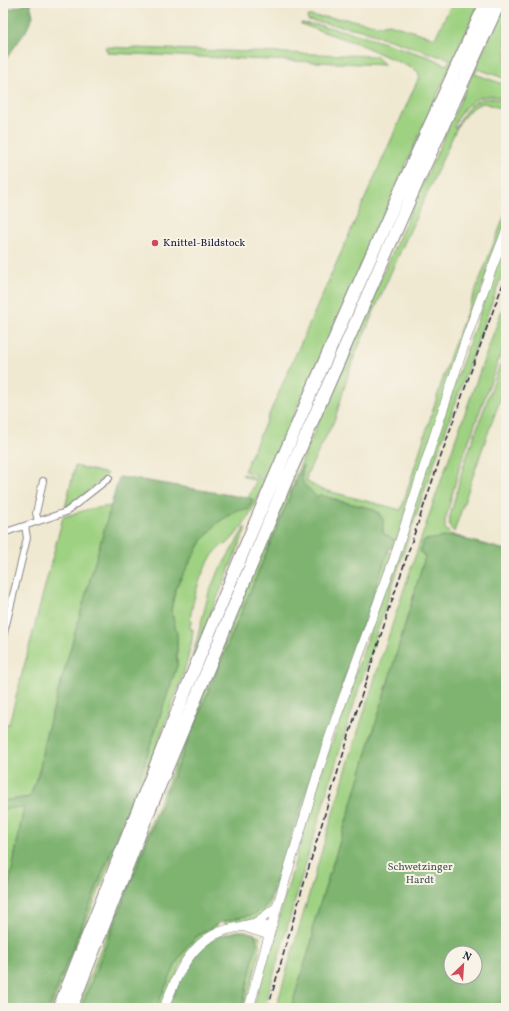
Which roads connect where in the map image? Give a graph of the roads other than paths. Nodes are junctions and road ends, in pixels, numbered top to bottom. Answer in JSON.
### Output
{"nodes":[{"id":1,"x":486,"y":3,"type":"edge"},
{"id":2,"x":499,"y":3,"type":"edge"},
{"id":3,"x":506,"y":232,"type":"edge"},
{"id":4,"x":109,"y":478,"type":"dead end"},
{"id":5,"x":43,"y":481,"type":"dead end"},
{"id":6,"x":279,"y":482,"type":"junction"},
{"id":7,"x":38,"y":521,"type":"junction"},
{"id":8,"x":25,"y":526,"type":"junction"},
{"id":9,"x":3,"y":533,"type":"edge"},
{"id":10,"x":3,"y":637,"type":"edge"},
{"id":11,"x":277,"y":907,"type":"junction"},
{"id":12,"x":258,"y":922,"type":"junction"},
{"id":13,"x":241,"y":926,"type":"junction"},
{"id":14,"x":270,"y":932,"type":"junction"},
{"id":15,"x":59,"y":1008,"type":"edge"},
{"id":16,"x":71,"y":1008,"type":"edge"},
{"id":17,"x":164,"y":1008,"type":"edge"},
{"id":18,"x":249,"y":1008,"type":"edge"}],
"edges":[{"from":1,"to":6,"type":"highway"},
{"from":2,"to":6,"type":"highway"},
{"from":3,"to":11,"type":"main road"},
{"from":4,"to":7,"type":"street"},
{"from":5,"to":7,"type":"street"},
{"from":6,"to":15,"type":"highway"},
{"from":6,"to":16,"type":"highway"},
{"from":7,"to":8,"type":"street"},
{"from":8,"to":9,"type":"street"},
{"from":8,"to":10,"type":"street"},
{"from":11,"to":12,"type":"main road"},
{"from":11,"to":14,"type":"main road"},
{"from":12,"to":13,"type":"main road"},
{"from":12,"to":14,"type":"main road"},
{"from":13,"to":14,"type":"main road"},
{"from":13,"to":17,"type":"main road"},
{"from":14,"to":18,"type":"main road"}]}
